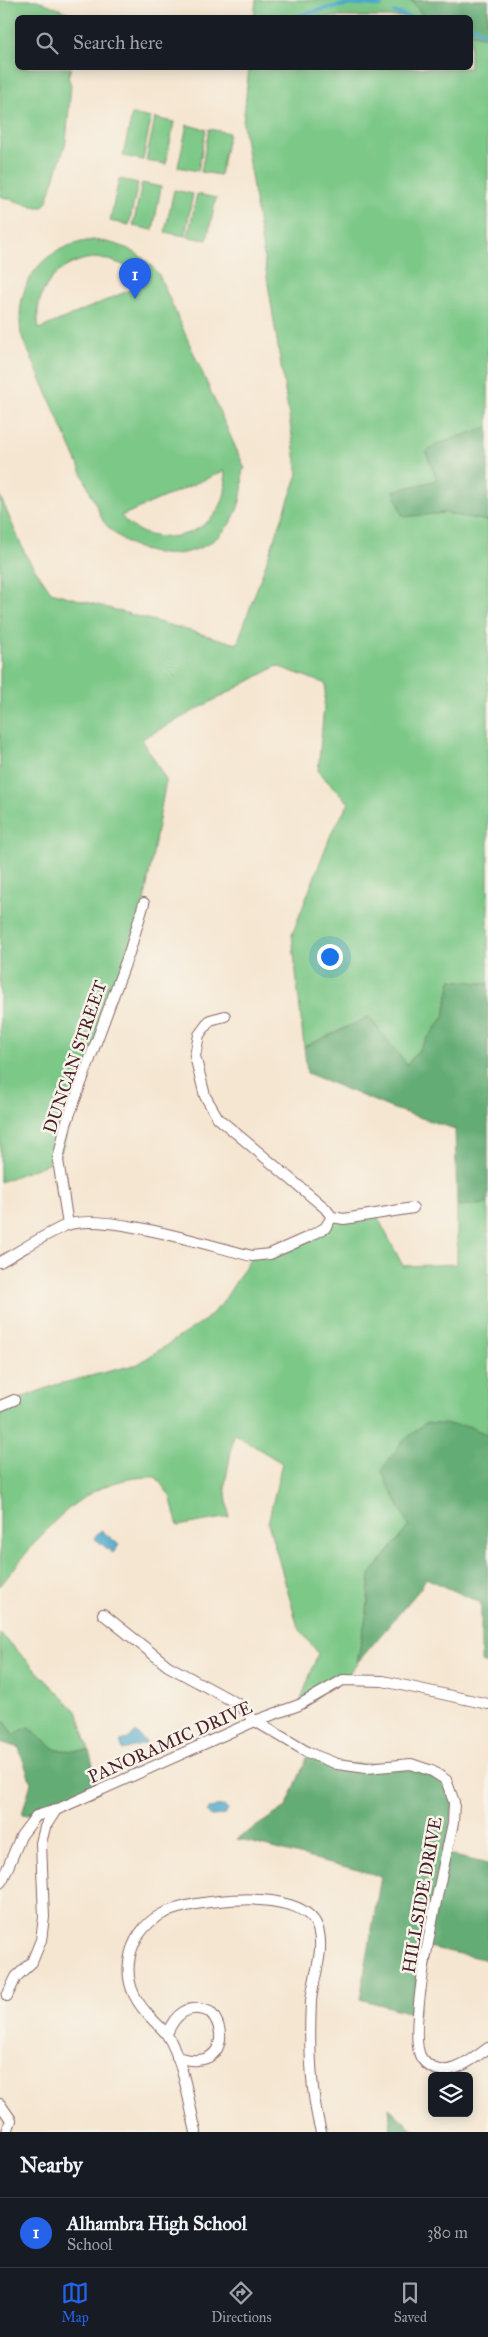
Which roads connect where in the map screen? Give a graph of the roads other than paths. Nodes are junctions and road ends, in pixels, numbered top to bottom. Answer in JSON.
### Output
{"nodes":[{"id":1,"x":144,"y":903,"type":"dead end"},
{"id":2,"x":225,"y":1016,"type":"dead end"},
{"id":3,"x":413,"y":1208,"type":"dead end"},
{"id":4,"x":332,"y":1217,"type":"junction"},
{"id":5,"x":68,"y":1225,"type":"junction"},
{"id":6,"x":0,"y":1262,"type":"edge"},
{"id":7,"x":14,"y":1400,"type":"dead end"},
{"id":8,"x":0,"y":1406,"type":"edge"},
{"id":9,"x":103,"y":1614,"type":"dead end"},
{"id":10,"x":488,"y":1704,"type":"edge"},
{"id":11,"x":278,"y":1713,"type":"junction"},
{"id":12,"x":255,"y":1721,"type":"junction"},
{"id":13,"x":278,"y":1734,"type":"junction"},
{"id":14,"x":56,"y":1810,"type":"junction"},
{"id":15,"x":0,"y":1883,"type":"edge"},
{"id":16,"x":8,"y":1996,"type":"dead end"},
{"id":17,"x":167,"y":2034,"type":"junction"},
{"id":18,"x":488,"y":2048,"type":"edge"},
{"id":19,"x":177,"y":2057,"type":"junction"},
{"id":20,"x":0,"y":2104,"type":"edge"},
{"id":21,"x":7,"y":2132,"type":"edge"},
{"id":22,"x":196,"y":2132,"type":"edge"},
{"id":23,"x":321,"y":2132,"type":"edge"}],
"edges":[{"from":1,"to":5,"type":"street","name":"DUNCAN STREET"},
{"from":2,"to":4,"type":"street"},
{"from":3,"to":4,"type":"street"},
{"from":4,"to":5,"type":"street"},
{"from":5,"to":6,"type":"street"},
{"from":7,"to":8,"type":"street"},
{"from":9,"to":12,"type":"street","name":"HILLSIDE DRIVE"},
{"from":10,"to":11,"type":"street","name":"PANORAMIC DRIVE"},
{"from":11,"to":12,"type":"street","name":"PANORAMIC DRIVE"},
{"from":11,"to":13,"type":"street"},
{"from":12,"to":13,"type":"street","name":"HILLSIDE DRIVE"},
{"from":12,"to":14,"type":"street","name":"PANORAMIC DRIVE"},
{"from":13,"to":18,"type":"street","name":"HILLSIDE DRIVE"},
{"from":14,"to":15,"type":"street","name":"PANORAMIC DRIVE"},
{"from":14,"to":16,"type":"street"},
{"from":17,"to":19,"type":"street"},
{"from":17,"to":19,"type":"street"},
{"from":17,"to":23,"type":"street"},
{"from":19,"to":22,"type":"street"},
{"from":20,"to":21,"type":"street"}]}
